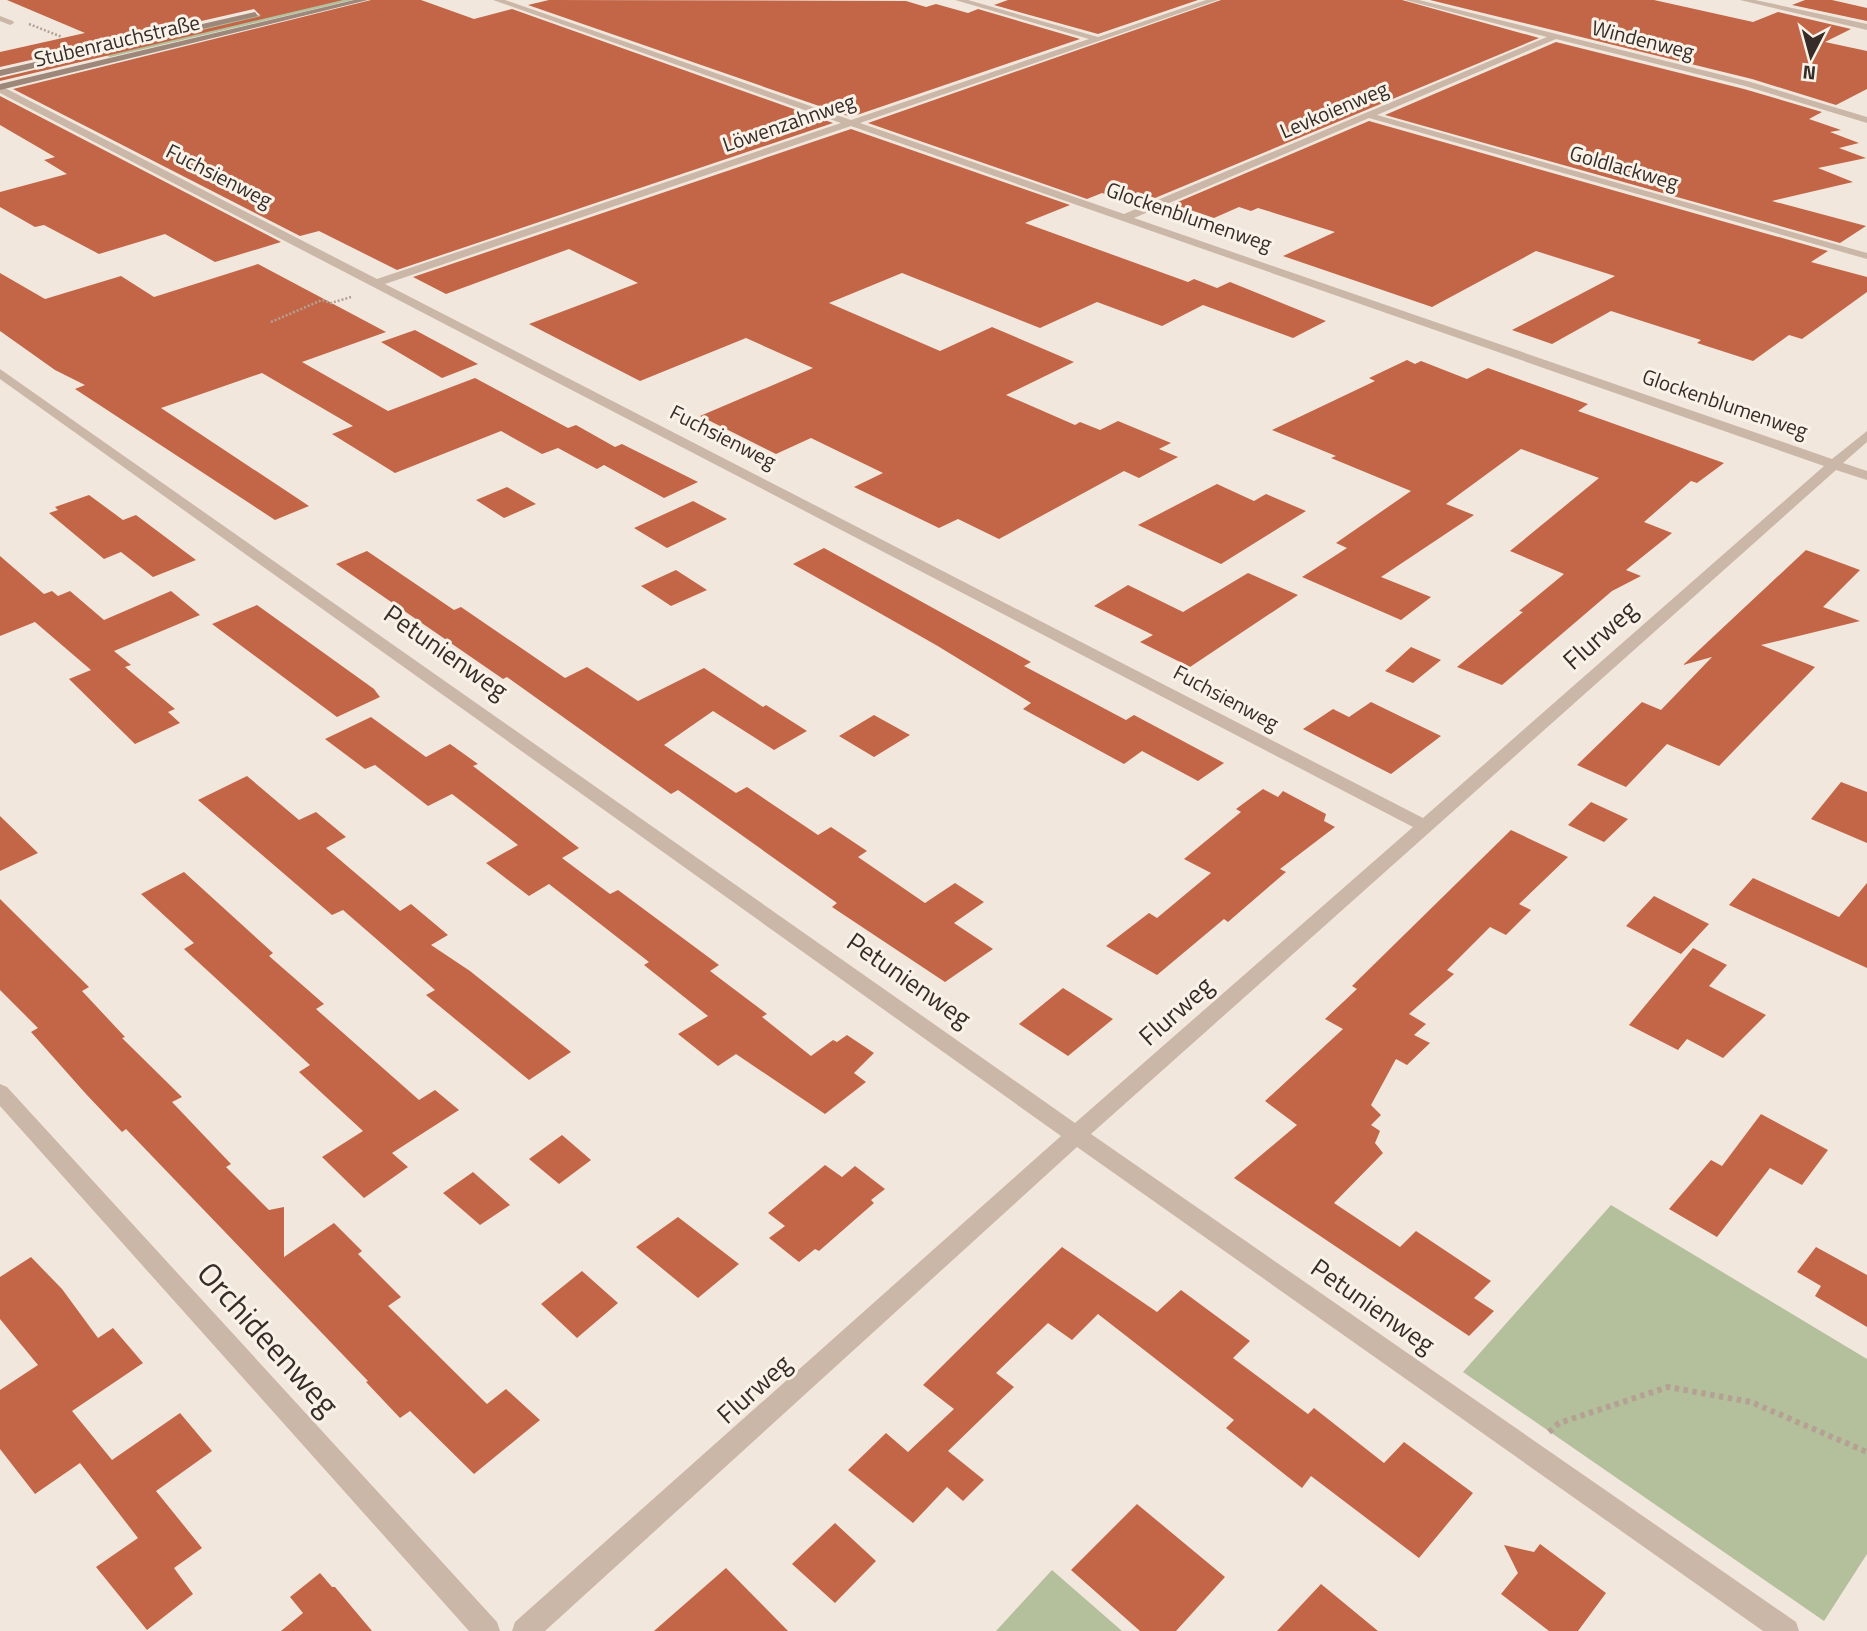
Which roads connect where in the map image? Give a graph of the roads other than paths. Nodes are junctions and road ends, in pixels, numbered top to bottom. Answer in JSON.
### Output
{"nodes":[{"id":1,"x":364,"y":0,"type":"edge"},
{"id":2,"x":497,"y":0,"type":"edge"},
{"id":3,"x":959,"y":0,"type":"edge"},
{"id":4,"x":1214,"y":0,"type":"edge"},
{"id":5,"x":1409,"y":0,"type":"edge"},
{"id":6,"x":1744,"y":0,"type":"edge"},
{"id":7,"x":272,"y":10,"type":"dead end"},
{"id":8,"x":0,"y":18,"type":"edge"},
{"id":9,"x":10,"y":23,"type":"road end"},
{"id":10,"x":1867,"y":27,"type":"edge"},
{"id":11,"x":1556,"y":36,"type":"junction"},
{"id":12,"x":1097,"y":39,"type":"junction"},
{"id":13,"x":0,"y":73,"type":"edge"},
{"id":14,"x":0,"y":88,"type":"edge"},
{"id":15,"x":1867,"y":112,"type":"edge"},
{"id":16,"x":1855,"y":115,"type":"junction"},
{"id":17,"x":1371,"y":116,"type":"junction"},
{"id":18,"x":1867,"y":120,"type":"edge"},
{"id":19,"x":851,"y":122,"type":"junction"},
{"id":20,"x":1126,"y":217,"type":"junction"},
{"id":21,"x":1867,"y":256,"type":"edge"},
{"id":22,"x":377,"y":283,"type":"junction"},
{"id":23,"x":0,"y":373,"type":"edge"},
{"id":24,"x":1867,"y":435,"type":"edge"},
{"id":25,"x":1833,"y":464,"type":"junction"},
{"id":26,"x":1867,"y":476,"type":"edge"},
{"id":27,"x":1424,"y":826,"type":"junction"},
{"id":28,"x":0,"y":1092,"type":"edge"},
{"id":29,"x":1076,"y":1135,"type":"junction"},
{"id":30,"x":487,"y":1631,"type":"edge"},
{"id":31,"x":525,"y":1631,"type":"edge"},
{"id":32,"x":1786,"y":1631,"type":"edge"}],
"edges":[{"from":1,"to":14,"type":"main road","name":"Stubenrauchstraße"},
{"from":2,"to":19,"type":"street","name":"Glockenblumenweg"},
{"from":3,"to":12,"type":"street"},
{"from":4,"to":12,"type":"street","name":"Löwenzahnweg"},
{"from":5,"to":11,"type":"street","name":"Windenweg"},
{"from":6,"to":10,"type":"street"},
{"from":7,"to":13,"type":"main road","name":"Stubenrauchstraße"},
{"from":8,"to":9,"type":"street"},
{"from":11,"to":16,"type":"street","name":"Windenweg"},
{"from":11,"to":17,"type":"street","name":"Levkoienweg"},
{"from":12,"to":19,"type":"street","name":"Löwenzahnweg"},
{"from":14,"to":22,"type":"street","name":"Fuchsienweg"},
{"from":15,"to":16,"type":"street"},
{"from":16,"to":18,"type":"street","name":"Windenweg"},
{"from":17,"to":20,"type":"street","name":"Levkoienweg"},
{"from":17,"to":21,"type":"street","name":"Goldlackweg"},
{"from":19,"to":20,"type":"street","name":"Glockenblumenweg"},
{"from":19,"to":22,"type":"street","name":"Löwenzahnweg"},
{"from":20,"to":25,"type":"street","name":"Glockenblumenweg"},
{"from":22,"to":27,"type":"street","name":"Fuchsienweg"},
{"from":23,"to":29,"type":"street","name":"Petunienweg"},
{"from":24,"to":25,"type":"street","name":"Flurweg"},
{"from":25,"to":26,"type":"street","name":"Glockenblumenweg"},
{"from":25,"to":27,"type":"street","name":"Flurweg"},
{"from":27,"to":29,"type":"street","name":"Flurweg"},
{"from":28,"to":30,"type":"street","name":"Orchideenweg"},
{"from":29,"to":31,"type":"street","name":"Flurweg"},
{"from":29,"to":32,"type":"street","name":"Petunienweg"}]}
